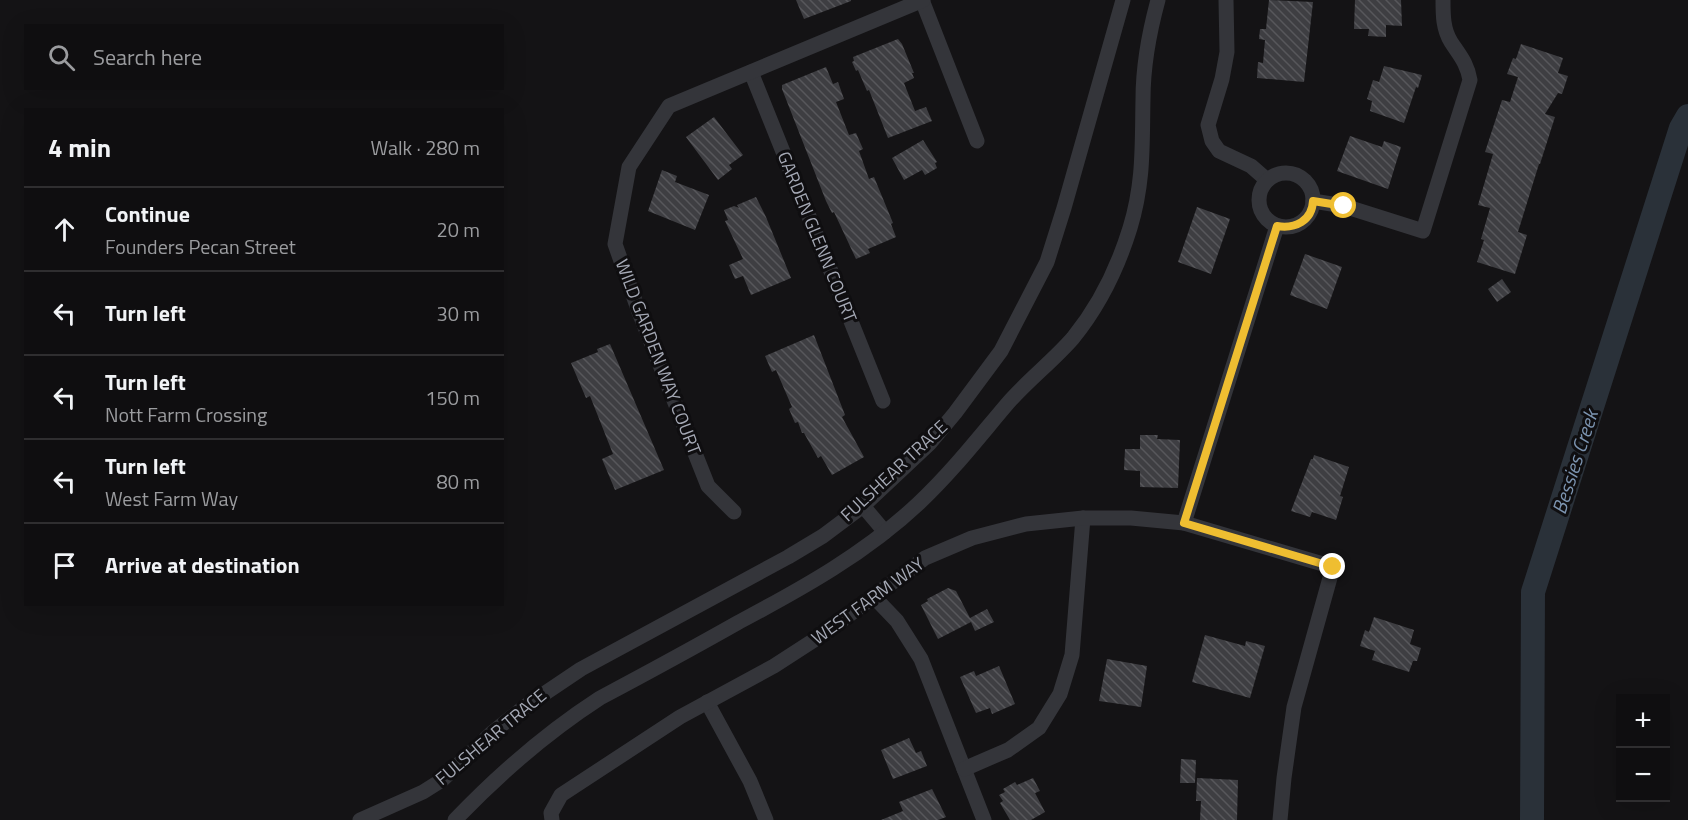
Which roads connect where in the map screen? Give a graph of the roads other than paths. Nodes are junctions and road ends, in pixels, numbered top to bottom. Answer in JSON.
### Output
{"nodes":[{"id":1,"x":1122,"y":0,"type":"edge"},
{"id":2,"x":1158,"y":0,"type":"edge"},
{"id":3,"x":1226,"y":0,"type":"edge"},
{"id":4,"x":1443,"y":0,"type":"edge"},
{"id":5,"x":919,"y":2,"type":"edge"},
{"id":6,"x":751,"y":72,"type":"junction"},
{"id":7,"x":977,"y":141,"type":"dead end"},
{"id":8,"x":1267,"y":180,"type":"junction"},
{"id":9,"x":1313,"y":201,"type":"junction"},
{"id":10,"x":1277,"y":226,"type":"junction"},
{"id":11,"x":883,"y":401,"type":"dead end"},
{"id":12,"x":863,"y":506,"type":"junction"},
{"id":13,"x":734,"y":512,"type":"dead end"},
{"id":14,"x":1083,"y":518,"type":"junction"},
{"id":15,"x":1184,"y":523,"type":"junction"},
{"id":16,"x":885,"y":532,"type":"junction"},
{"id":17,"x":874,"y":597,"type":"junction"},
{"id":18,"x":707,"y":702,"type":"junction"},
{"id":19,"x":964,"y":769,"type":"junction"},
{"id":20,"x":552,"y":816,"type":"edge"},
{"id":21,"x":364,"y":820,"type":"edge"},
{"id":22,"x":455,"y":820,"type":"edge"},
{"id":23,"x":766,"y":820,"type":"edge"},
{"id":24,"x":984,"y":820,"type":"edge"},
{"id":25,"x":1280,"y":820,"type":"edge"}],
"edges":[{"from":1,"to":12,"type":"street","name":"FULSHEAR TRACE"},
{"from":2,"to":16,"type":"street","name":"FULSHEAR TRACE"},
{"from":3,"to":8,"type":"street"},
{"from":4,"to":9,"type":"street"},
{"from":5,"to":6,"type":"street","name":"WILD GARDEN WAY COURT"},
{"from":5,"to":7,"type":"street"},
{"from":6,"to":11,"type":"street","name":"GARDEN GLENN COURT"},
{"from":6,"to":13,"type":"street","name":"WILD GARDEN WAY COURT"},
{"from":8,"to":9,"type":"street"},
{"from":8,"to":10,"type":"street"},
{"from":9,"to":10,"type":"street"},
{"from":10,"to":15,"type":"street"},
{"from":12,"to":16,"type":"street"},
{"from":12,"to":21,"type":"street","name":"FULSHEAR TRACE"},
{"from":14,"to":15,"type":"street","name":"WEST FARM WAY"},
{"from":14,"to":17,"type":"street","name":"WEST FARM WAY"},
{"from":14,"to":19,"type":"street"},
{"from":15,"to":25,"type":"street","name":"WEST FARM WAY"},
{"from":16,"to":22,"type":"street","name":"FULSHEAR TRACE"},
{"from":17,"to":18,"type":"street","name":"WEST FARM WAY"},
{"from":17,"to":19,"type":"street"},
{"from":18,"to":20,"type":"street","name":"WEST FARM WAY"},
{"from":18,"to":23,"type":"street"},
{"from":19,"to":24,"type":"street"}]}
